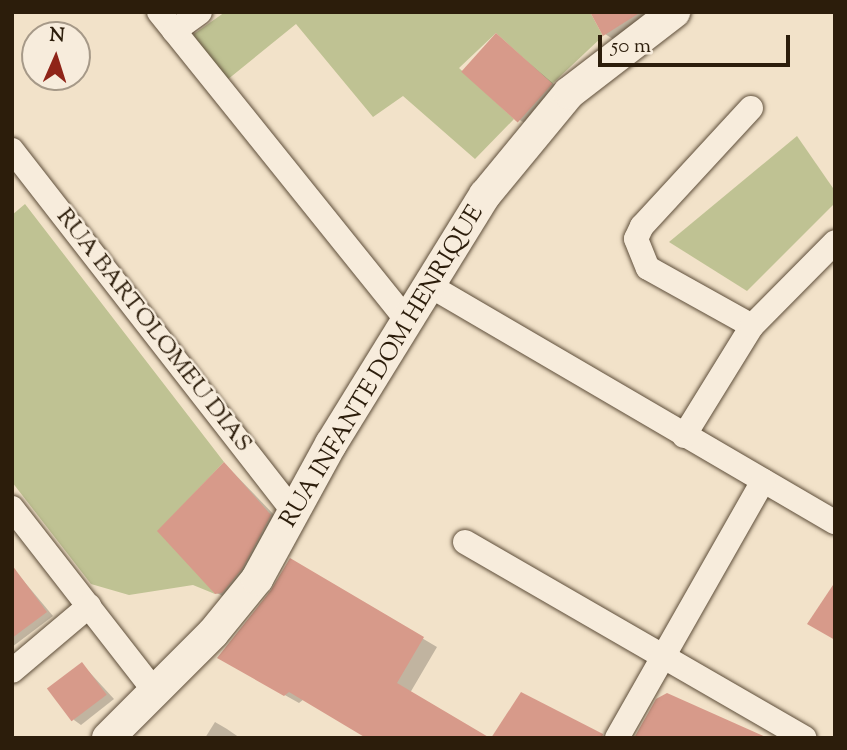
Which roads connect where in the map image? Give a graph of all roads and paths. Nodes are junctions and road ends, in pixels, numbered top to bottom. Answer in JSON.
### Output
{"nodes":[{"id":1,"x":200,"y":12,"type":"edge"},
{"id":2,"x":674,"y":12,"type":"edge"},
{"id":3,"x":167,"y":22,"type":"edge"},
{"id":4,"x":751,"y":108,"type":"dead end"},
{"id":5,"x":12,"y":150,"type":"edge"},
{"id":6,"x":835,"y":242,"type":"edge"},
{"id":7,"x":427,"y":284,"type":"junction"},
{"id":8,"x":406,"y":319,"type":"junction"},
{"id":9,"x":752,"y":326,"type":"junction"},
{"id":10,"x":684,"y":436,"type":"junction"},
{"id":11,"x":763,"y":481,"type":"junction"},
{"id":12,"x":12,"y":508,"type":"edge"},
{"id":13,"x":294,"y":512,"type":"junction"},
{"id":14,"x":835,"y":522,"type":"edge"},
{"id":15,"x":465,"y":542,"type":"dead end"},
{"id":16,"x":89,"y":607,"type":"junction"},
{"id":17,"x":664,"y":657,"type":"junction"},
{"id":18,"x":12,"y":671,"type":"edge"},
{"id":19,"x":155,"y":692,"type":"junction"},
{"id":20,"x":108,"y":738,"type":"edge"},
{"id":21,"x":617,"y":738,"type":"edge"},
{"id":22,"x":804,"y":738,"type":"edge"}],
"edges":[{"from":1,"to":3,"type":"street"},
{"from":2,"to":7,"type":"street","name":"RUA INFANTE DOM HENRIQUE"},
{"from":3,"to":8,"type":"street"},
{"from":4,"to":9,"type":"street"},
{"from":5,"to":13,"type":"street","name":"RUA BARTOLOMEU DIAS"},
{"from":6,"to":9,"type":"street"},
{"from":7,"to":8,"type":"street","name":"RUA INFANTE DOM HENRIQUE"},
{"from":7,"to":10,"type":"street"},
{"from":8,"to":13,"type":"street","name":"RUA INFANTE DOM HENRIQUE"},
{"from":9,"to":10,"type":"street"},
{"from":10,"to":11,"type":"street"},
{"from":11,"to":14,"type":"street"},
{"from":11,"to":17,"type":"street"},
{"from":12,"to":16,"type":"street"},
{"from":13,"to":19,"type":"street","name":"RUA INFANTE DOM HENRIQUE"},
{"from":15,"to":17,"type":"street"},
{"from":16,"to":18,"type":"street"},
{"from":16,"to":19,"type":"street"},
{"from":17,"to":21,"type":"street"},
{"from":17,"to":22,"type":"street"},
{"from":19,"to":20,"type":"street","name":"RUA INFANTE DOM HENRIQUE"}]}
